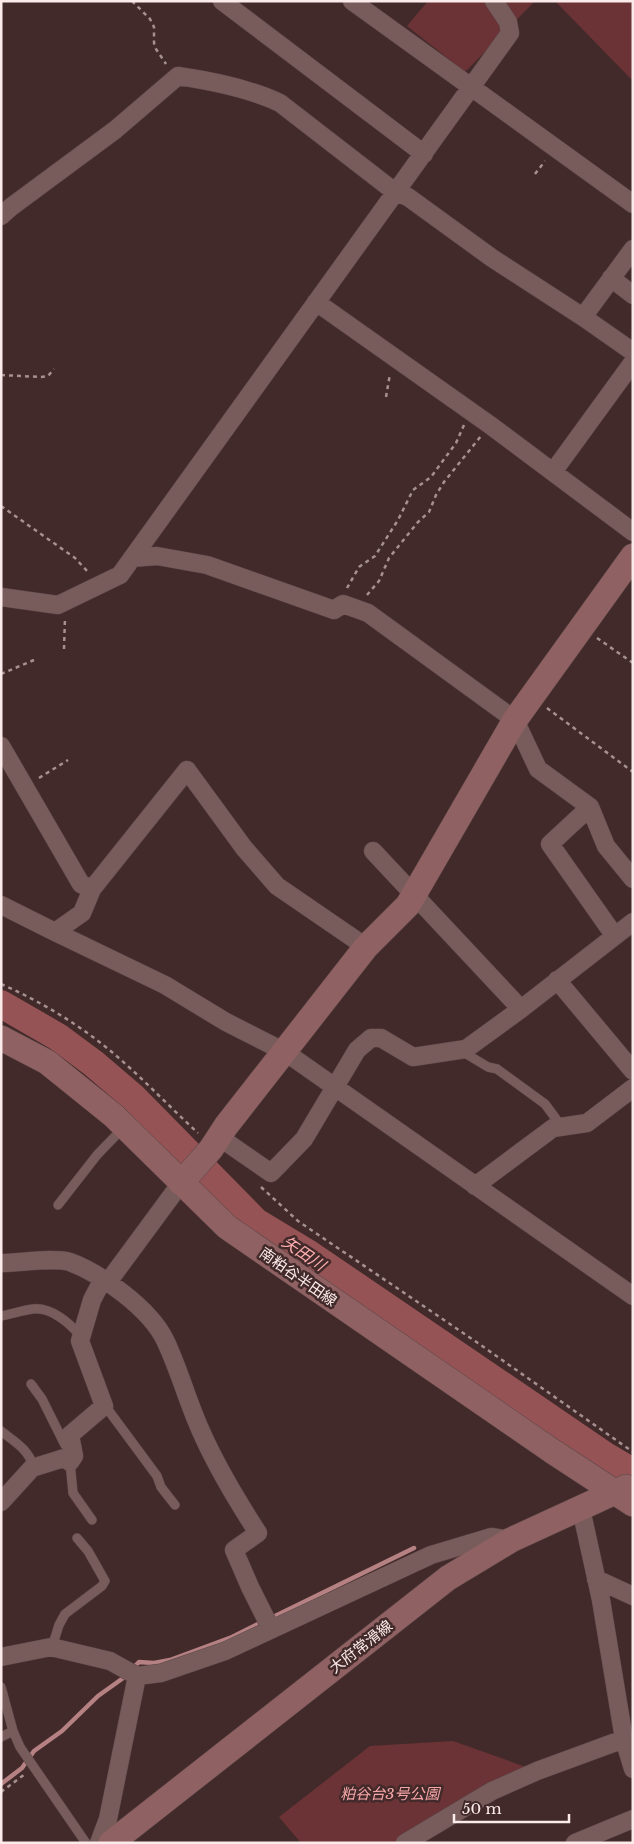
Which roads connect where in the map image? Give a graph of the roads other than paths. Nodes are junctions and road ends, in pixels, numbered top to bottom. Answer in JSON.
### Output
{"nodes":[{"id":1,"x":222,"y":1,"type":"edge"},
{"id":2,"x":352,"y":1,"type":"edge"},
{"id":3,"x":494,"y":1,"type":"edge"},
{"id":4,"x":472,"y":88,"type":"junction"},
{"id":5,"x":424,"y":154,"type":"junction"},
{"id":6,"x":395,"y":192,"type":"junction"},
{"id":7,"x":633,"y":204,"type":"edge"},
{"id":8,"x":1,"y":216,"type":"edge"},
{"id":9,"x":633,"y":249,"type":"edge"},
{"id":10,"x":612,"y":278,"type":"junction"},
{"id":11,"x":633,"y":295,"type":"edge"},
{"id":12,"x":316,"y":302,"type":"junction"},
{"id":13,"x":583,"y":317,"type":"junction"},
{"id":14,"x":633,"y":352,"type":"edge"},
{"id":15,"x":633,"y":362,"type":"edge"},
{"id":16,"x":553,"y":472,"type":"junction"},
{"id":17,"x":633,"y":532,"type":"edge"},
{"id":18,"x":633,"y":556,"type":"edge"},
{"id":19,"x":132,"y":558,"type":"junction"},
{"id":20,"x":1,"y":597,"type":"edge"},
{"id":21,"x":515,"y":720,"type":"junction"},
{"id":22,"x":1,"y":746,"type":"edge"},
{"id":23,"x":590,"y":807,"type":"junction"},
{"id":24,"x":373,"y":852,"type":"dead end"},
{"id":25,"x":633,"y":879,"type":"edge"},
{"id":26,"x":92,"y":889,"type":"junction"},
{"id":27,"x":414,"y":894,"type":"junction"},
{"id":28,"x":1,"y":905,"type":"edge"},
{"id":29,"x":633,"y":922,"type":"edge"},
{"id":30,"x":55,"y":932,"type":"junction"},
{"id":31,"x":614,"y":935,"type":"junction"},
{"id":32,"x":366,"y":947,"type":"junction"},
{"id":33,"x":558,"y":980,"type":"junction"},
{"id":34,"x":521,"y":1009,"type":"junction"},
{"id":35,"x":1,"y":1038,"type":"edge"},
{"id":36,"x":466,"y":1049,"type":"junction"},
{"id":37,"x":285,"y":1052,"type":"junction"},
{"id":38,"x":633,"y":1070,"type":"edge"},
{"id":39,"x":335,"y":1086,"type":"junction"},
{"id":40,"x":633,"y":1088,"type":"edge"},
{"id":41,"x":124,"y":1126,"type":"junction"},
{"id":42,"x":562,"y":1127,"type":"junction"},
{"id":43,"x":214,"y":1144,"type":"junction"},
{"id":44,"x":183,"y":1181,"type":"junction"},
{"id":45,"x":475,"y":1186,"type":"junction"},
{"id":46,"x":58,"y":1205,"type":"dead end"},
{"id":47,"x":1,"y":1264,"type":"edge"},
{"id":48,"x":105,"y":1280,"type":"junction"},
{"id":49,"x":633,"y":1296,"type":"edge"},
{"id":50,"x":1,"y":1316,"type":"edge"},
{"id":51,"x":80,"y":1336,"type":"junction"},
{"id":52,"x":31,"y":1384,"type":"dead end"},
{"id":53,"x":104,"y":1406,"type":"junction"},
{"id":54,"x":1,"y":1431,"type":"edge"},
{"id":55,"x":67,"y":1460,"type":"junction"},
{"id":56,"x":34,"y":1467,"type":"junction"},
{"id":57,"x":626,"y":1492,"type":"edge"},
{"id":58,"x":1,"y":1502,"type":"edge"},
{"id":59,"x":175,"y":1505,"type":"dead end"},
{"id":60,"x":581,"y":1508,"type":"junction"},
{"id":61,"x":92,"y":1520,"type":"dead end"},
{"id":62,"x":77,"y":1538,"type":"dead end"},
{"id":63,"x":511,"y":1540,"type":"junction"},
{"id":64,"x":431,"y":1555,"type":"junction"},
{"id":65,"x":448,"y":1578,"type":"junction"},
{"id":66,"x":596,"y":1579,"type":"junction"},
{"id":67,"x":633,"y":1596,"type":"edge"},
{"id":68,"x":271,"y":1629,"type":"junction"},
{"id":69,"x":52,"y":1647,"type":"junction"},
{"id":70,"x":1,"y":1657,"type":"edge"},
{"id":71,"x":136,"y":1676,"type":"junction"},
{"id":72,"x":1,"y":1687,"type":"edge"},
{"id":73,"x":13,"y":1731,"type":"junction"},
{"id":74,"x":1,"y":1736,"type":"edge"},
{"id":75,"x":624,"y":1739,"type":"junction"},
{"id":76,"x":633,"y":1769,"type":"edge"},
{"id":77,"x":633,"y":1819,"type":"edge"},
{"id":78,"x":86,"y":1843,"type":"edge"},
{"id":79,"x":99,"y":1843,"type":"edge"},
{"id":80,"x":111,"y":1843,"type":"edge"},
{"id":81,"x":406,"y":1843,"type":"edge"},
{"id":82,"x":575,"y":1843,"type":"edge"}],
"edges":[{"from":1,"to":5,"type":"street"},
{"from":2,"to":4,"type":"street"},
{"from":3,"to":4,"type":"street"},
{"from":4,"to":5,"type":"street"},
{"from":4,"to":7,"type":"street"},
{"from":5,"to":6,"type":"street"},
{"from":6,"to":8,"type":"street"},
{"from":6,"to":12,"type":"street"},
{"from":6,"to":13,"type":"street"},
{"from":9,"to":10,"type":"street"},
{"from":10,"to":11,"type":"street"},
{"from":10,"to":13,"type":"street"},
{"from":12,"to":16,"type":"street"},
{"from":12,"to":19,"type":"street"},
{"from":13,"to":14,"type":"street"},
{"from":15,"to":16,"type":"street"},
{"from":16,"to":17,"type":"street"},
{"from":18,"to":21,"type":"main road"},
{"from":19,"to":20,"type":"street"},
{"from":19,"to":21,"type":"street"},
{"from":21,"to":23,"type":"street"},
{"from":21,"to":27,"type":"main road"},
{"from":22,"to":26,"type":"street"},
{"from":23,"to":25,"type":"street"},
{"from":23,"to":31,"type":"street"},
{"from":24,"to":27,"type":"street"},
{"from":26,"to":30,"type":"street"},
{"from":26,"to":32,"type":"street"},
{"from":27,"to":32,"type":"main road"},
{"from":27,"to":34,"type":"street"},
{"from":28,"to":30,"type":"street"},
{"from":29,"to":31,"type":"street"},
{"from":30,"to":37,"type":"street"},
{"from":31,"to":33,"type":"street"},
{"from":32,"to":37,"type":"main road"},
{"from":33,"to":34,"type":"street"},
{"from":33,"to":38,"type":"street"},
{"from":34,"to":36,"type":"street"},
{"from":35,"to":41,"type":"main road","name":"南粕谷半田線"},
{"from":36,"to":39,"type":"street"},
{"from":36,"to":42,"type":"lane"},
{"from":37,"to":39,"type":"street"},
{"from":37,"to":43,"type":"main road"},
{"from":39,"to":43,"type":"street"},
{"from":39,"to":45,"type":"street"},
{"from":40,"to":42,"type":"street"},
{"from":41,"to":44,"type":"main road","name":"南粕谷半田線"},
{"from":41,"to":46,"type":"lane"},
{"from":42,"to":45,"type":"street"},
{"from":43,"to":44,"type":"main road"},
{"from":44,"to":48,"type":"street"},
{"from":44,"to":57,"type":"main road","name":"南粕谷半田線"},
{"from":45,"to":49,"type":"street"},
{"from":47,"to":48,"type":"street"},
{"from":48,"to":51,"type":"street"},
{"from":48,"to":68,"type":"street"},
{"from":50,"to":51,"type":"lane"},
{"from":51,"to":53,"type":"street"},
{"from":52,"to":55,"type":"lane"},
{"from":53,"to":55,"type":"street"},
{"from":53,"to":59,"type":"lane"},
{"from":54,"to":56,"type":"lane"},
{"from":55,"to":56,"type":"street"},
{"from":55,"to":61,"type":"lane"},
{"from":56,"to":58,"type":"street"},
{"from":57,"to":60,"type":"main road","name":"大府常滑線"},
{"from":60,"to":63,"type":"main road","name":"大府常滑線"},
{"from":60,"to":66,"type":"street"},
{"from":62,"to":69,"type":"lane"},
{"from":63,"to":64,"type":"street"},
{"from":63,"to":65,"type":"main road","name":"大府常滑線"},
{"from":64,"to":65,"type":"street"},
{"from":64,"to":68,"type":"street"},
{"from":65,"to":80,"type":"main road","name":"大府常滑線"},
{"from":66,"to":67,"type":"street"},
{"from":66,"to":75,"type":"street"},
{"from":68,"to":71,"type":"street"},
{"from":69,"to":70,"type":"street"},
{"from":69,"to":71,"type":"street"},
{"from":71,"to":79,"type":"street"},
{"from":72,"to":73,"type":"lane"},
{"from":73,"to":74,"type":"lane"},
{"from":73,"to":78,"type":"lane"},
{"from":75,"to":76,"type":"street"},
{"from":75,"to":81,"type":"street"},
{"from":77,"to":82,"type":"street"}]}
